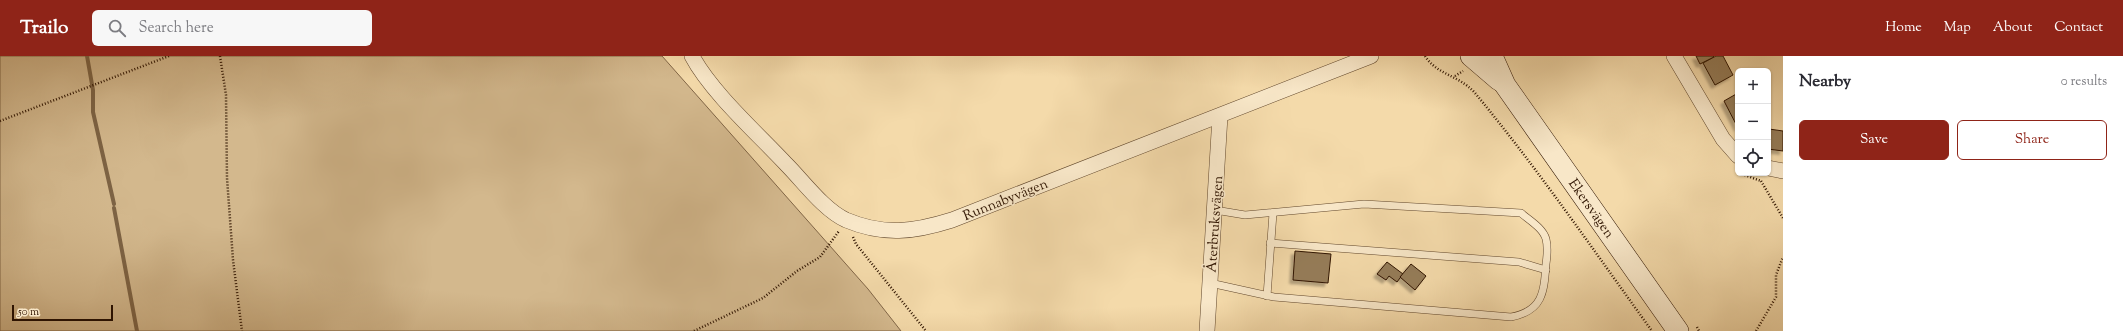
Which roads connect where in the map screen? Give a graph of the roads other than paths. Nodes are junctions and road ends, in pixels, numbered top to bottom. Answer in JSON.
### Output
{"nodes":[{"id":1,"x":692,"y":56,"type":"edge"},
{"id":2,"x":1370,"y":56,"type":"edge"},
{"id":3,"x":1471,"y":56,"type":"edge"},
{"id":4,"x":1492,"y":56,"type":"edge"},
{"id":5,"x":1674,"y":56,"type":"edge"},
{"id":6,"x":1505,"y":85,"type":"junction"},
{"id":7,"x":1220,"y":116,"type":"junction"},
{"id":8,"x":1735,"y":153,"type":"edge"},
{"id":9,"x":1783,"y":171,"type":"edge"},
{"id":10,"x":1771,"y":174,"type":"edge"},
{"id":11,"x":1215,"y":210,"type":"junction"},
{"id":12,"x":1272,"y":213,"type":"junction"},
{"id":13,"x":1270,"y":243,"type":"junction"},
{"id":14,"x":1546,"y":270,"type":"junction"},
{"id":15,"x":1210,"y":283,"type":"junction"},
{"id":16,"x":1267,"y":296,"type":"junction"},
{"id":17,"x":1688,"y":329,"type":"edge"},
{"id":18,"x":1207,"y":331,"type":"edge"}],
"edges":[{"from":1,"to":7,"type":"street","name":"Runnabyvägen"},
{"from":2,"to":7,"type":"street","name":"Runnabyvägen"},
{"from":3,"to":6,"type":"main road","name":"Ekersvägen"},
{"from":4,"to":6,"type":"main road","name":"Ekersvägen"},
{"from":5,"to":8,"type":"street"},
{"from":6,"to":17,"type":"main road","name":"Ekersvägen"},
{"from":7,"to":11,"type":"street","name":"Återbruksvägen"},
{"from":9,"to":10,"type":"street"},
{"from":11,"to":12,"type":"lane"},
{"from":11,"to":15,"type":"street","name":"Återbruksvägen"},
{"from":12,"to":13,"type":"lane"},
{"from":12,"to":14,"type":"lane"},
{"from":13,"to":14,"type":"lane"},
{"from":13,"to":16,"type":"lane"},
{"from":14,"to":16,"type":"lane"},
{"from":15,"to":16,"type":"lane"},
{"from":15,"to":18,"type":"street","name":"Återbruksvägen"}]}
